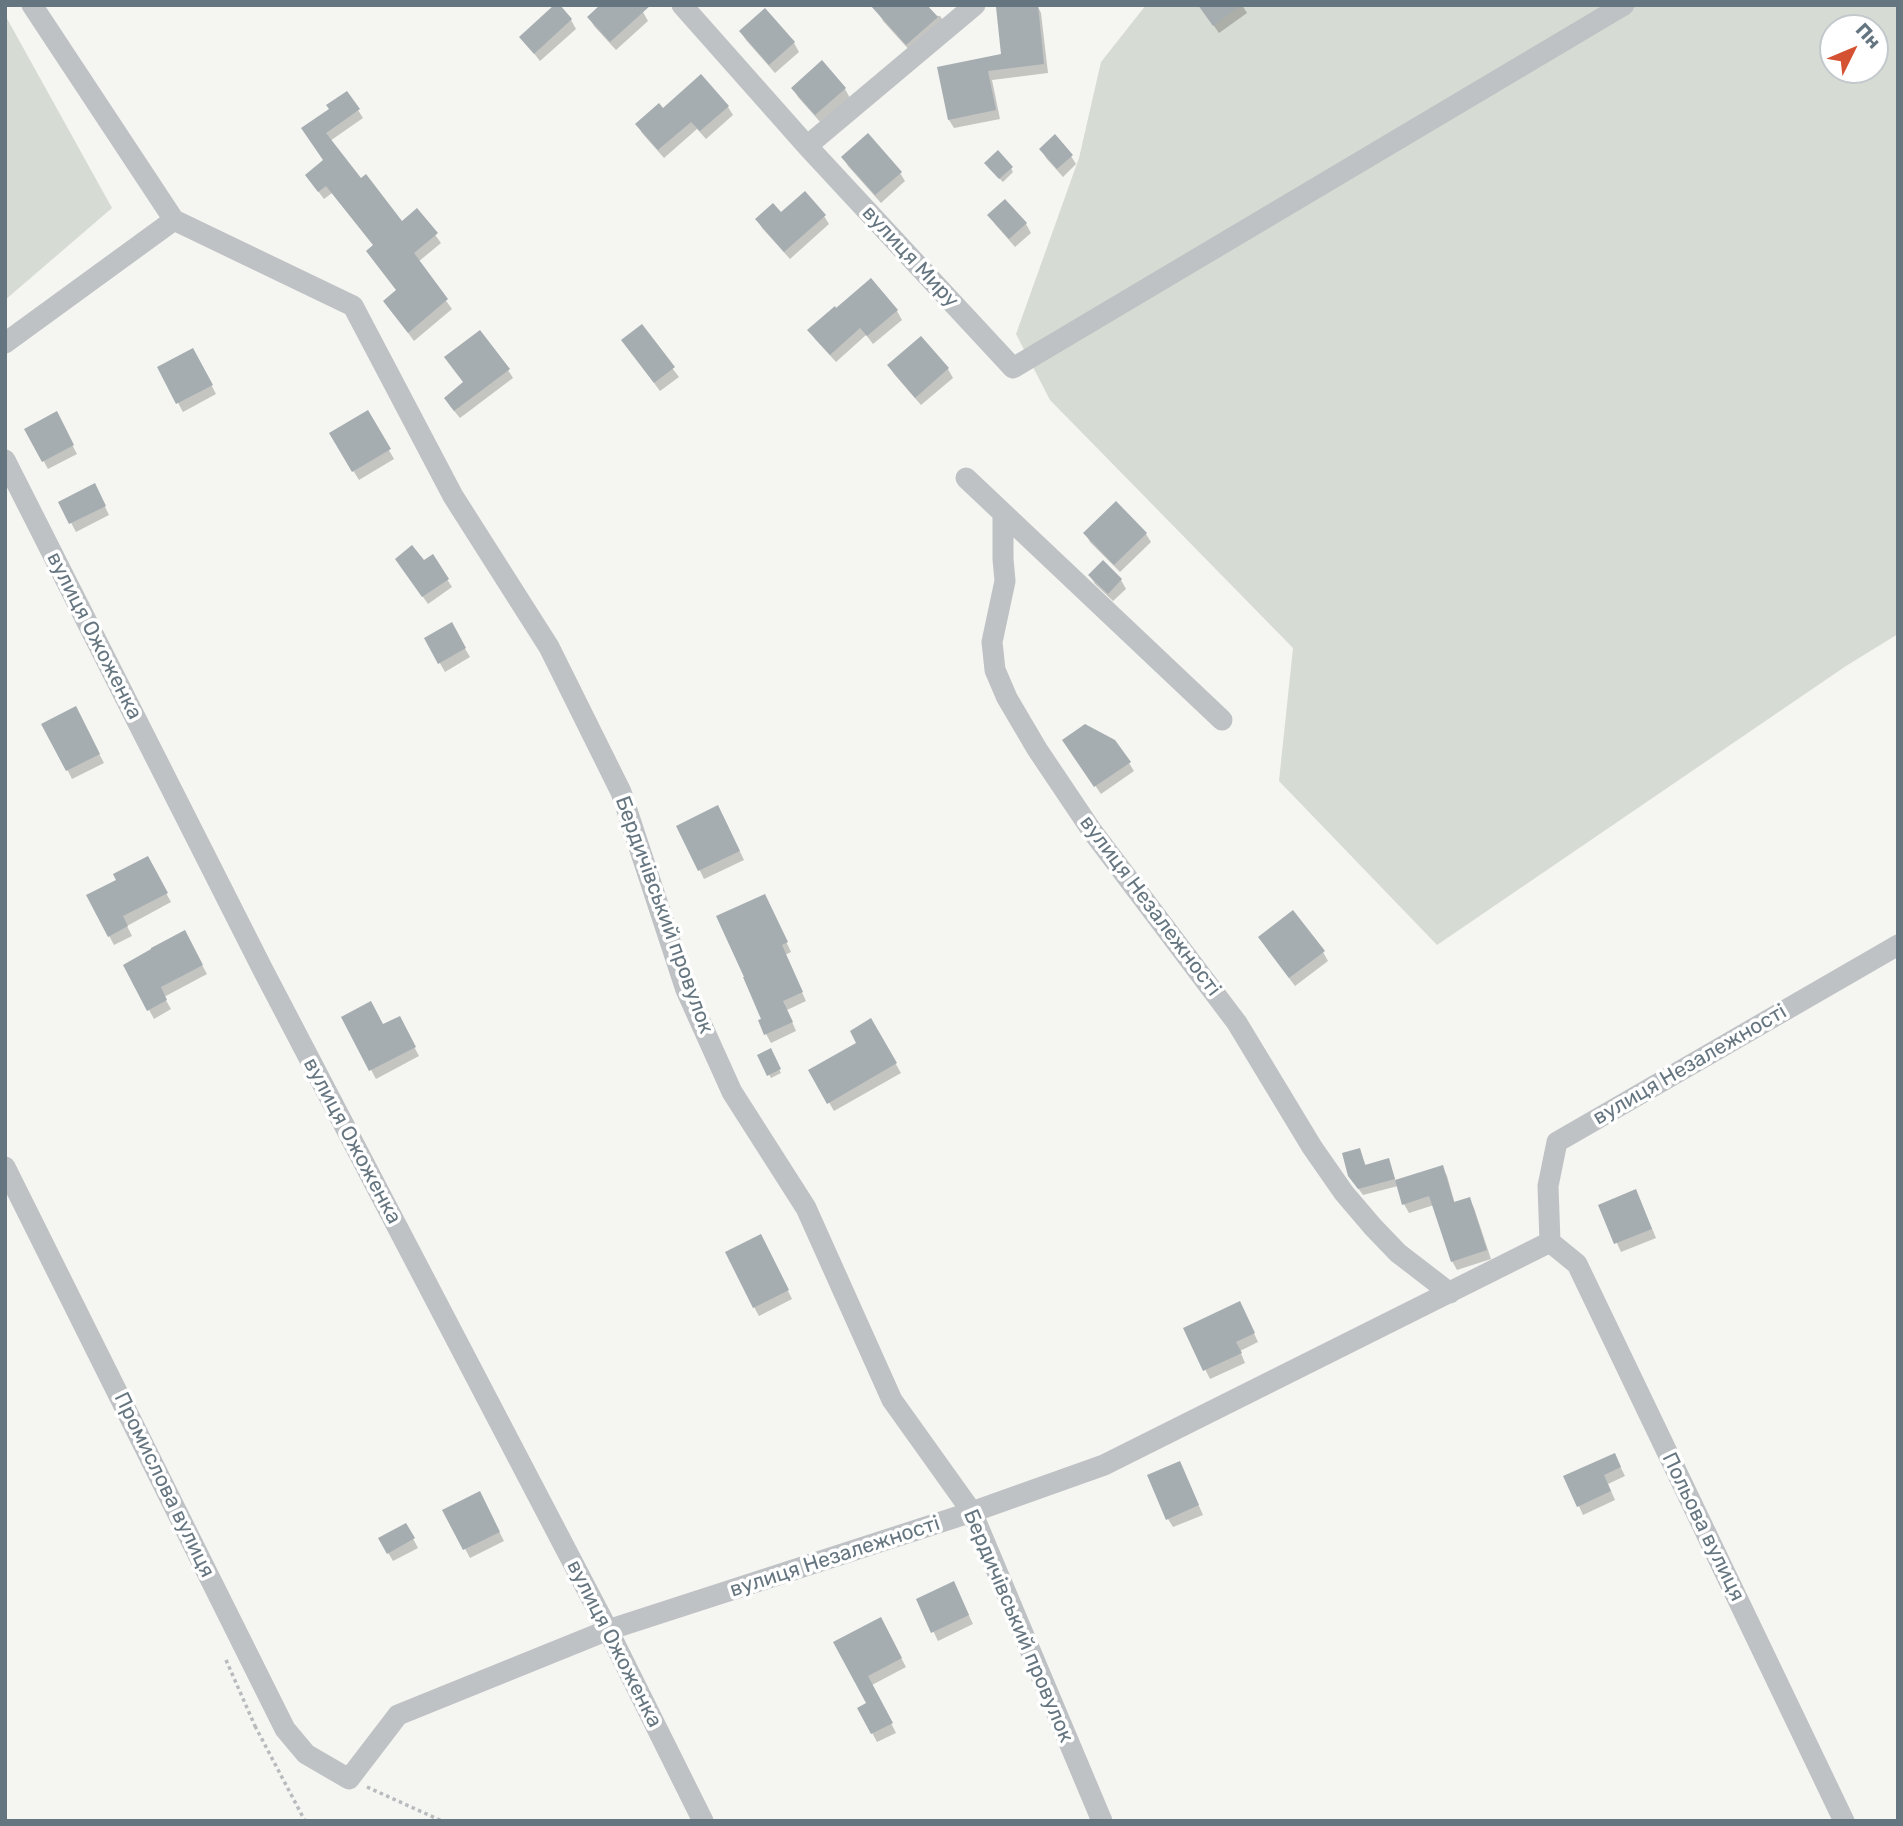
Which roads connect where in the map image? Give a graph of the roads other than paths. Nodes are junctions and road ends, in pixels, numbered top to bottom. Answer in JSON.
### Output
{"nodes":[{"id":1,"x":32,"y":5,"type":"edge"},
{"id":2,"x":682,"y":5,"type":"edge"},
{"id":3,"x":975,"y":5,"type":"edge"},
{"id":4,"x":1624,"y":5,"type":"edge"},
{"id":5,"x":807,"y":146,"type":"junction"},
{"id":6,"x":174,"y":220,"type":"junction"},
{"id":7,"x":5,"y":343,"type":"edge"},
{"id":8,"x":5,"y":460,"type":"edge"},
{"id":9,"x":966,"y":478,"type":"dead end"},
{"id":10,"x":1003,"y":513,"type":"junction"},
{"id":11,"x":1223,"y":720,"type":"dead end"},
{"id":12,"x":1898,"y":945,"type":"edge"},
{"id":13,"x":5,"y":1167,"type":"edge"},
{"id":14,"x":1550,"y":1242,"type":"junction"},
{"id":15,"x":1450,"y":1293,"type":"junction"},
{"id":16,"x":972,"y":1512,"type":"junction"},
{"id":17,"x":608,"y":1630,"type":"junction"},
{"id":18,"x":349,"y":1779,"type":"joint"},
{"id":19,"x":703,"y":1821,"type":"edge"},
{"id":20,"x":1102,"y":1821,"type":"edge"},
{"id":21,"x":1844,"y":1821,"type":"edge"}],
"edges":[{"from":1,"to":6,"type":"street"},
{"from":2,"to":5,"type":"street","name":"вулиця Миру"},
{"from":3,"to":5,"type":"street"},
{"from":4,"to":5,"type":"street","name":"вулиця Миру"},
{"from":6,"to":7,"type":"street"},
{"from":6,"to":16,"type":"street","name":"Бердичівський провулок"},
{"from":8,"to":17,"type":"street","name":"вулиця Ожоженка"},
{"from":9,"to":10,"type":"street"},
{"from":10,"to":11,"type":"street"},
{"from":10,"to":15,"type":"street","name":"вулиця Незалежності"},
{"from":12,"to":14,"type":"street","name":"вулиця Незалежності"},
{"from":13,"to":18,"type":"street","name":"Промислова вулиця"},
{"from":14,"to":15,"type":"street","name":"вулиця Незалежності"},
{"from":14,"to":21,"type":"street","name":"Польова вулиця"},
{"from":15,"to":16,"type":"street","name":"вулиця Незалежності"},
{"from":16,"to":17,"type":"street","name":"вулиця Незалежності"},
{"from":16,"to":20,"type":"street","name":"Бердичівський провулок"},
{"from":17,"to":18,"type":"street","name":"вулиця Незалежності"},
{"from":17,"to":19,"type":"street","name":"вулиця Ожоженка"}]}
